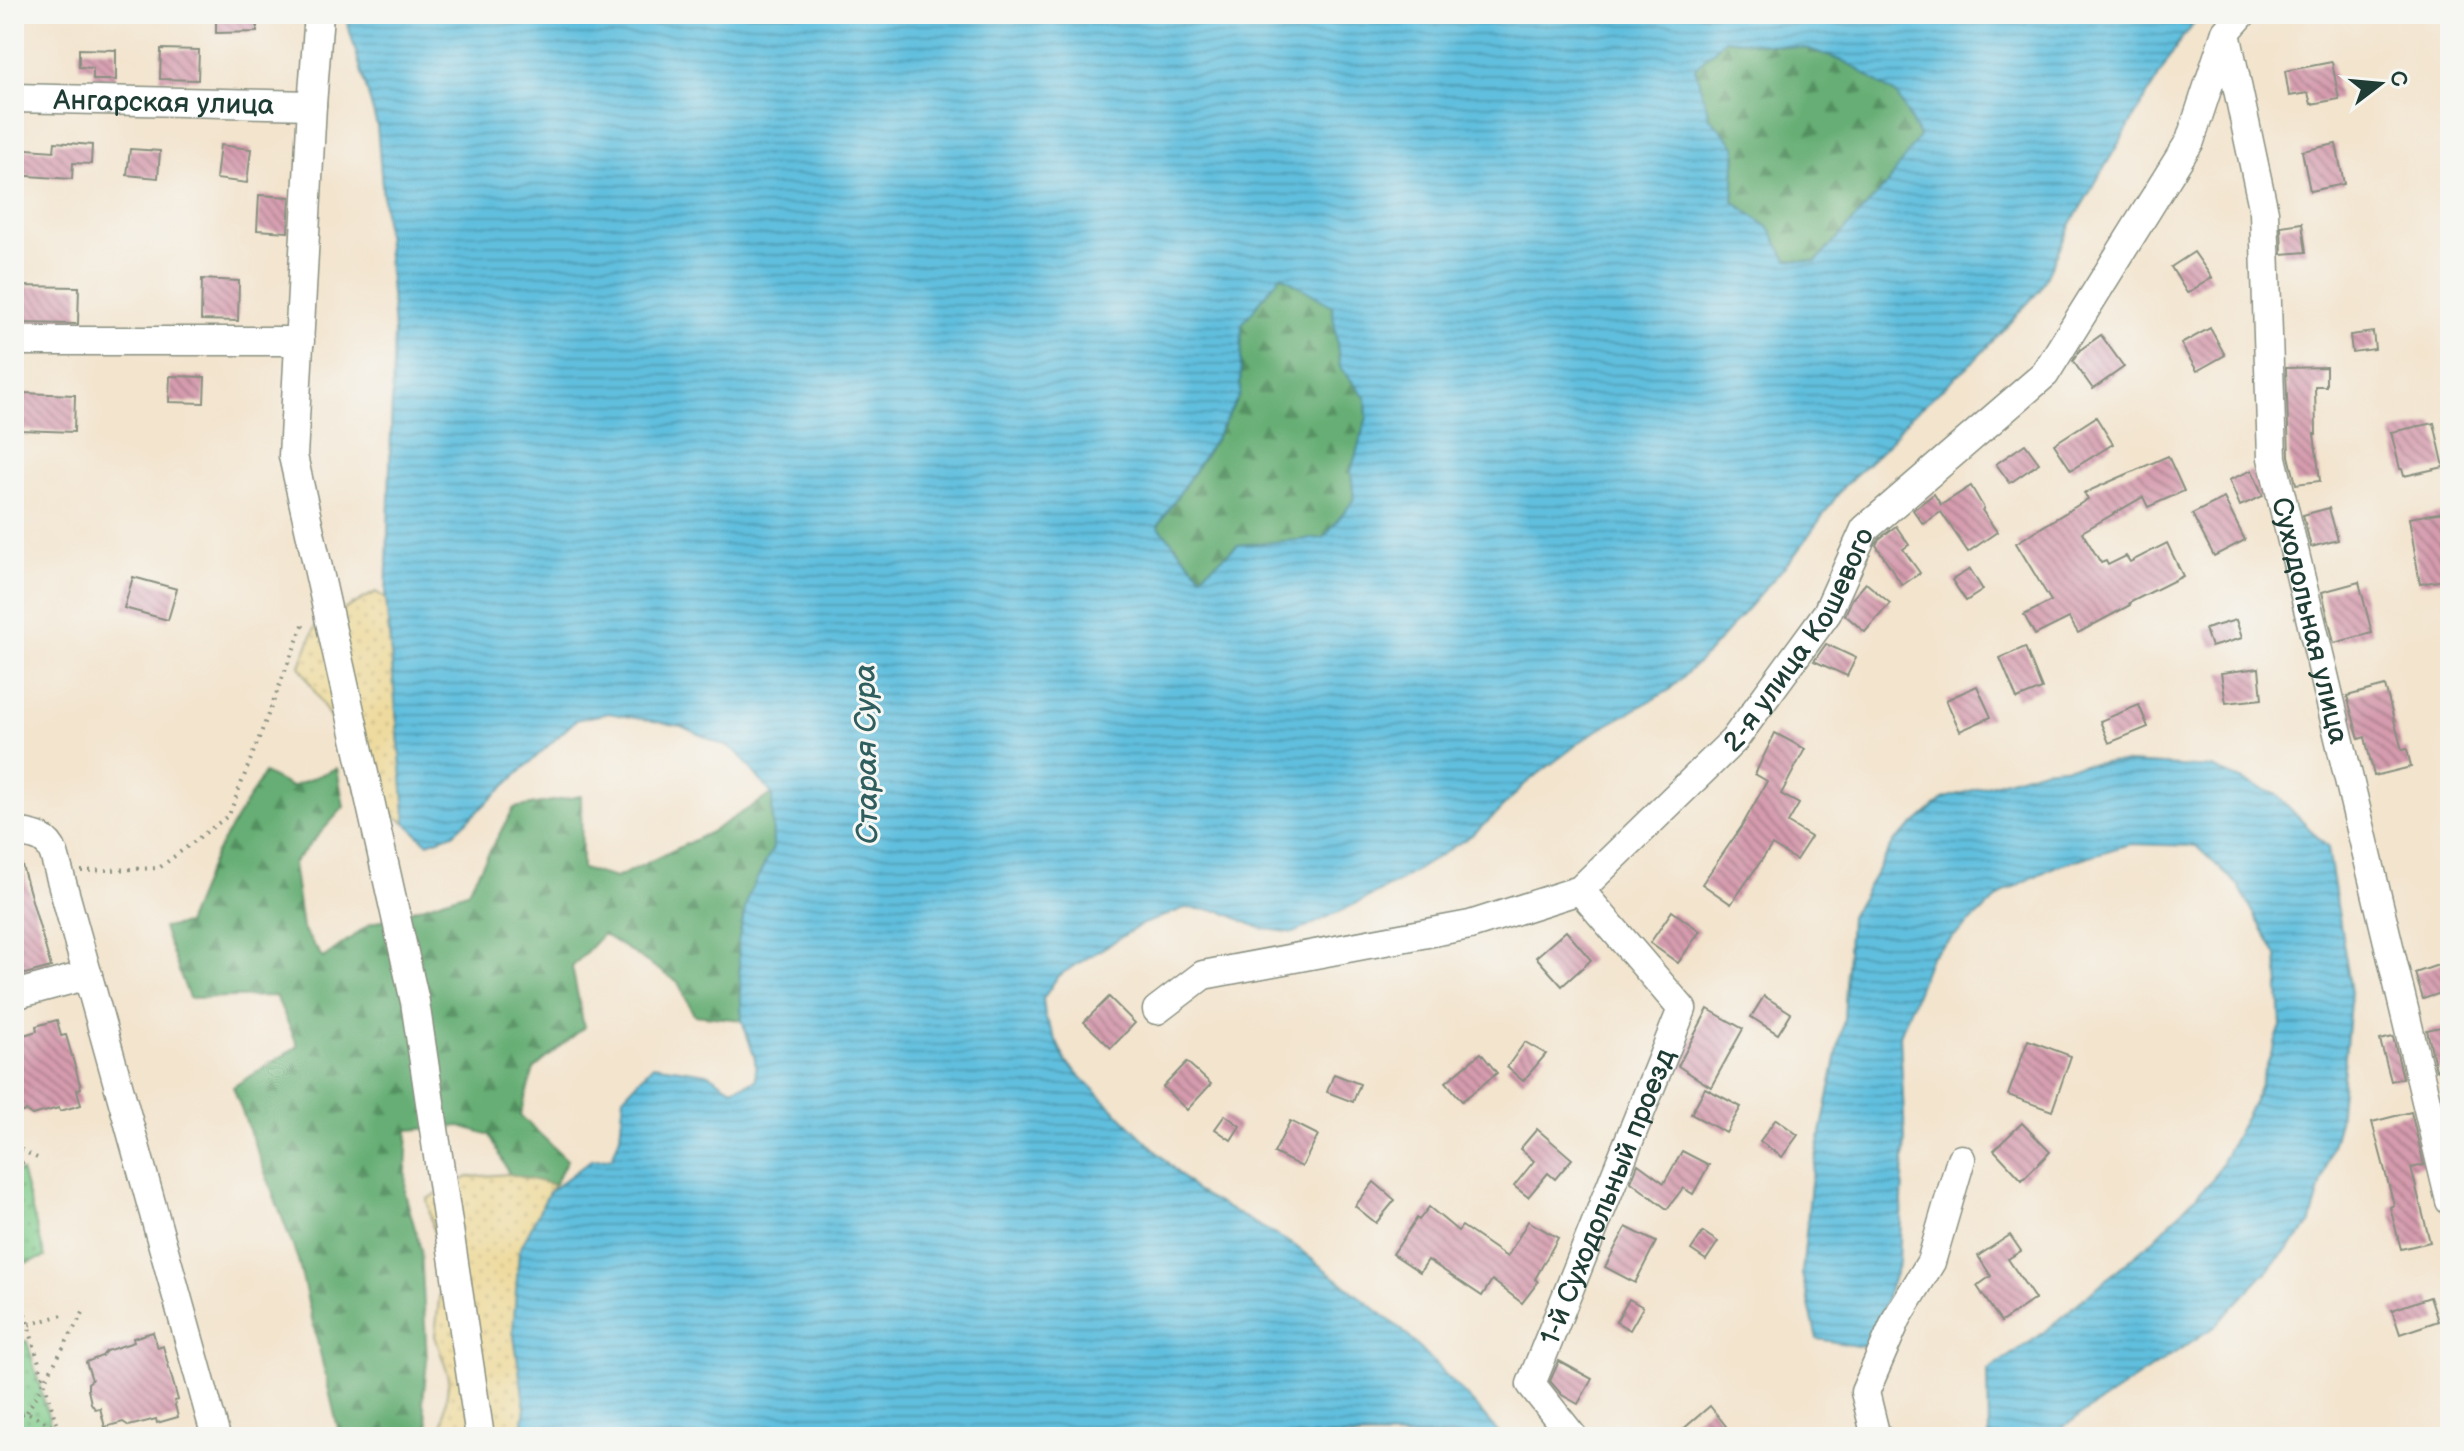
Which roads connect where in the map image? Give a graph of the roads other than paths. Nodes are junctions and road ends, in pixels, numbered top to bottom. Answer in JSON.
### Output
{"nodes":[{"id":1,"x":319,"y":14,"type":"edge"},
{"id":2,"x":2234,"y":23,"type":"edge"},
{"id":3,"x":14,"y":98,"type":"edge"},
{"id":4,"x":312,"y":105,"type":"junction"},
{"id":5,"x":14,"y":341,"type":"edge"},
{"id":6,"x":300,"y":341,"type":"junction"},
{"id":7,"x":14,"y":832,"type":"edge"},
{"id":8,"x":1580,"y":890,"type":"junction"},
{"id":9,"x":88,"y":975,"type":"junction"},
{"id":10,"x":14,"y":995,"type":"edge"},
{"id":11,"x":1157,"y":1010,"type":"dead end"},
{"id":12,"x":1961,"y":1159,"type":"dead end"},
{"id":13,"x":2450,"y":1201,"type":"edge"},
{"id":14,"x":216,"y":1437,"type":"edge"},
{"id":15,"x":480,"y":1437,"type":"edge"},
{"id":16,"x":1573,"y":1437,"type":"edge"},
{"id":17,"x":1876,"y":1437,"type":"edge"}],
"edges":[{"from":1,"to":4,"type":"street"},
{"from":2,"to":8,"type":"street","name":"2-я улица Кошевого"},
{"from":2,"to":13,"type":"street","name":"Суходольная улица"},
{"from":3,"to":4,"type":"street","name":"Ангарская улица"},
{"from":4,"to":6,"type":"street"},
{"from":5,"to":6,"type":"street"},
{"from":6,"to":15,"type":"street"},
{"from":7,"to":9,"type":"street"},
{"from":8,"to":11,"type":"street","name":"2-я улица Кошевого"},
{"from":8,"to":16,"type":"street","name":"1-й Суходольный проезд"},
{"from":9,"to":10,"type":"street"},
{"from":9,"to":14,"type":"street"},
{"from":12,"to":17,"type":"street"}]}
